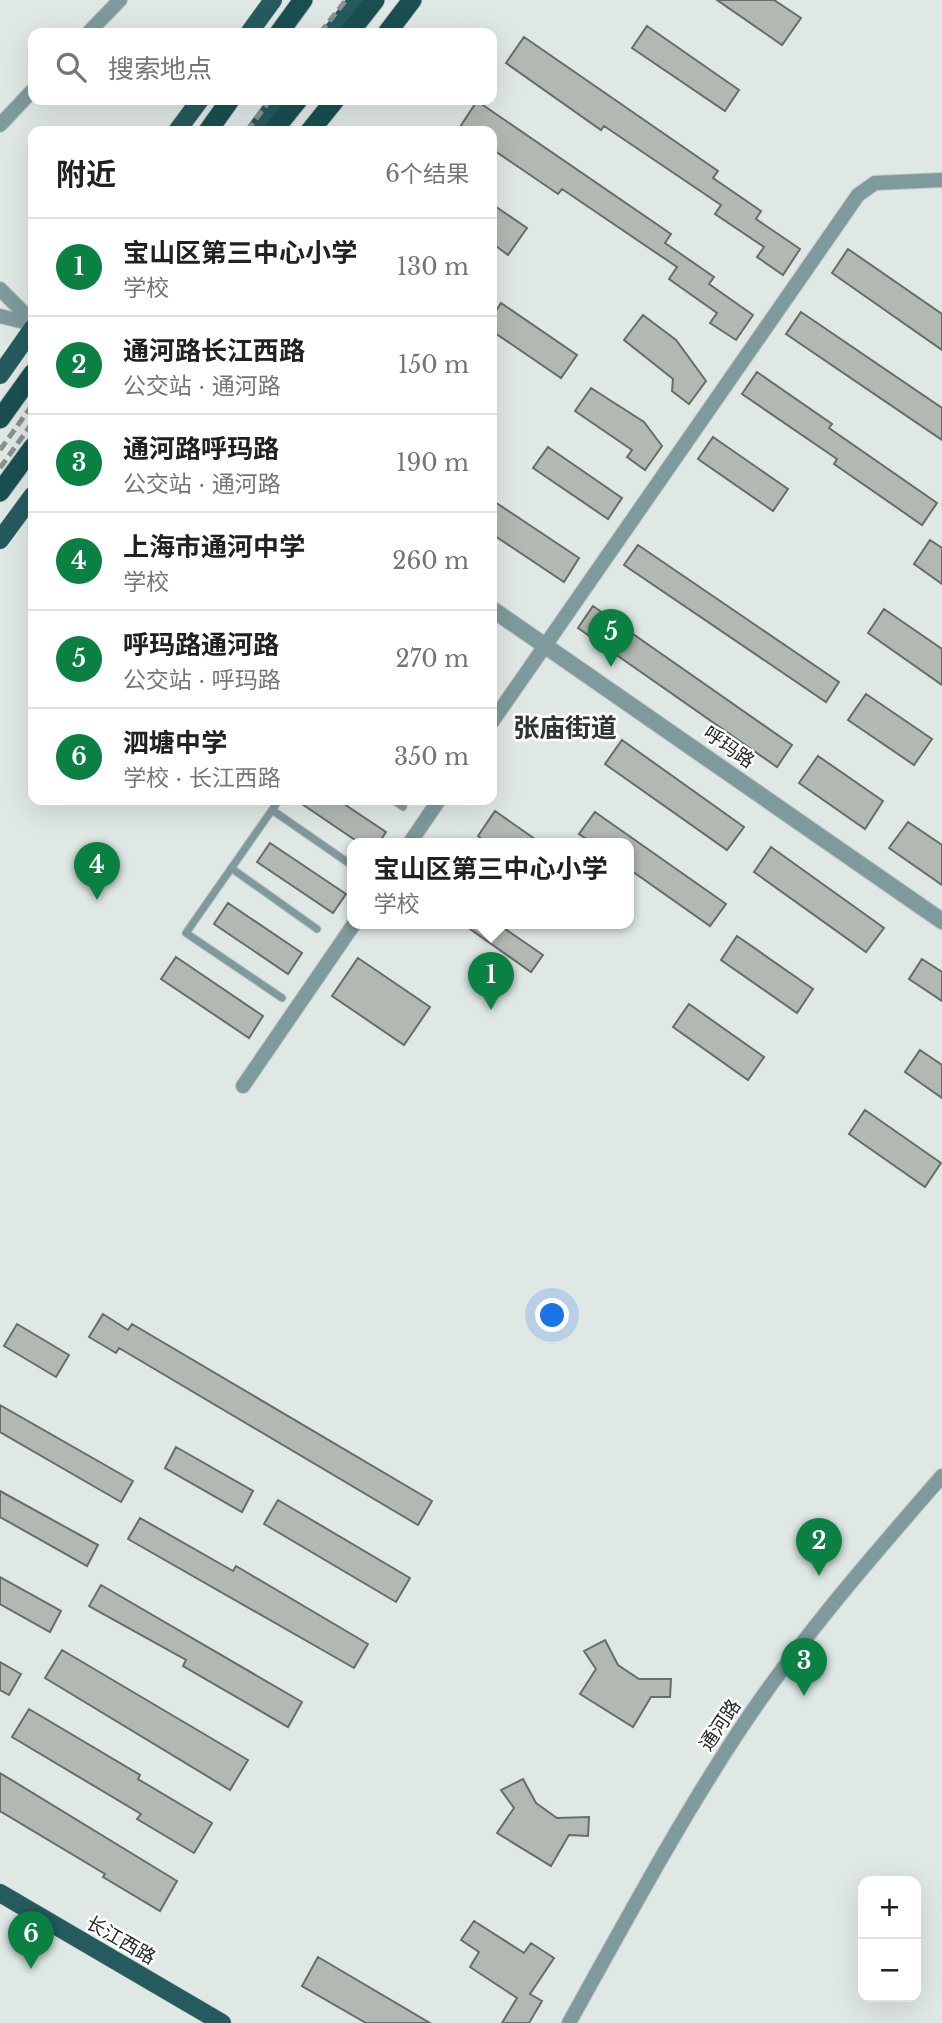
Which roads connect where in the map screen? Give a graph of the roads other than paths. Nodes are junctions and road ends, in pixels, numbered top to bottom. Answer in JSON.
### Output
{"nodes":[{"id":1,"x":120,"y":0,"type":"edge"},
{"id":2,"x":273,"y":0,"type":"edge"},
{"id":3,"x":303,"y":0,"type":"edge"},
{"id":4,"x":357,"y":0,"type":"edge"},
{"id":5,"x":375,"y":0,"type":"edge"},
{"id":6,"x":412,"y":0,"type":"edge"},
{"id":7,"x":93,"y":28,"type":"edge"},
{"id":8,"x":253,"y":28,"type":"edge"},
{"id":9,"x":283,"y":28,"type":"edge"},
{"id":10,"x":335,"y":28,"type":"edge"},
{"id":11,"x":353,"y":28,"type":"edge"},
{"id":12,"x":391,"y":28,"type":"edge"},
{"id":13,"x":28,"y":95,"type":"edge"},
{"id":14,"x":196,"y":105,"type":"edge"},
{"id":15,"x":226,"y":105,"type":"edge"},
{"id":16,"x":274,"y":105,"type":"edge"},
{"id":17,"x":294,"y":105,"type":"edge"},
{"id":18,"x":331,"y":105,"type":"edge"},
{"id":19,"x":0,"y":125,"type":"edge"},
{"id":20,"x":181,"y":126,"type":"edge"},
{"id":21,"x":212,"y":126,"type":"edge"},
{"id":22,"x":259,"y":126,"type":"edge"},
{"id":23,"x":277,"y":126,"type":"edge"},
{"id":24,"x":314,"y":126,"type":"edge"},
{"id":25,"x":942,"y":180,"type":"edge"},
{"id":26,"x":0,"y":289,"type":"edge"},
{"id":27,"x":0,"y":316,"type":"edge"},
{"id":28,"x":28,"y":320,"type":"edge"},
{"id":29,"x":28,"y":324,"type":"edge"},
{"id":30,"x":28,"y":333,"type":"edge"},
{"id":31,"x":0,"y":375,"type":"edge"},
{"id":32,"x":28,"y":380,"type":"edge"},
{"id":33,"x":0,"y":419,"type":"edge"},
{"id":34,"x":28,"y":454,"type":"edge"},
{"id":35,"x":0,"y":492,"type":"edge"},
{"id":36,"x":28,"y":502,"type":"edge"},
{"id":37,"x":0,"y":540,"type":"edge"},
{"id":38,"x":497,"y":612,"type":"edge"},
{"id":39,"x":544,"y":645,"type":"junction"},
{"id":40,"x":497,"y":715,"type":"edge"},
{"id":41,"x":276,"y":805,"type":"edge"},
{"id":42,"x":400,"y":805,"type":"edge"},
{"id":43,"x":435,"y":805,"type":"edge"},
{"id":44,"x":403,"y":807,"type":"dead end"},
{"id":45,"x":272,"y":810,"type":"junction"},
{"id":46,"x":412,"y":838,"type":"edge"},
{"id":47,"x":347,"y":862,"type":"edge"},
{"id":48,"x":231,"y":868,"type":"junction"},
{"id":49,"x":942,"y":920,"type":"edge"},
{"id":50,"x":317,"y":929,"type":"dead end"},
{"id":51,"x":351,"y":929,"type":"edge"},
{"id":52,"x":282,"y":998,"type":"dead end"},
{"id":53,"x":243,"y":1086,"type":"dead end"},
{"id":54,"x":942,"y":1476,"type":"edge"},
{"id":55,"x":0,"y":1893,"type":"edge"},
{"id":56,"x":222,"y":2023,"type":"edge"},
{"id":57,"x":569,"y":2023,"type":"edge"}],
"edges":[{"from":1,"to":7,"type":"street"},
{"from":2,"to":8,"type":"main road"},
{"from":3,"to":9,"type":"highway"},
{"from":4,"to":10,"type":"main road"},
{"from":5,"to":11,"type":"highway"},
{"from":6,"to":12,"type":"highway"},
{"from":13,"to":19,"type":"street"},
{"from":14,"to":20,"type":"main road"},
{"from":15,"to":21,"type":"highway"},
{"from":16,"to":22,"type":"main road"},
{"from":17,"to":23,"type":"highway"},
{"from":18,"to":24,"type":"highway"},
{"from":25,"to":39,"type":"street"},
{"from":26,"to":28,"type":"street"},
{"from":27,"to":29,"type":"street"},
{"from":30,"to":31,"type":"main road"},
{"from":32,"to":33,"type":"highway"},
{"from":34,"to":35,"type":"highway"},
{"from":36,"to":37,"type":"main road"},
{"from":38,"to":39,"type":"street","name":"呼玛路"},
{"from":39,"to":40,"type":"street"},
{"from":39,"to":49,"type":"street","name":"呼玛路"},
{"from":41,"to":45,"type":"lane"},
{"from":42,"to":44,"type":"lane"},
{"from":43,"to":46,"type":"street"},
{"from":45,"to":47,"type":"lane"},
{"from":45,"to":48,"type":"lane"},
{"from":48,"to":50,"type":"lane"},
{"from":48,"to":52,"type":"lane"},
{"from":51,"to":53,"type":"street"},
{"from":54,"to":57,"type":"street","name":"通河路"},
{"from":55,"to":56,"type":"main road","name":"长江西路"}]}
